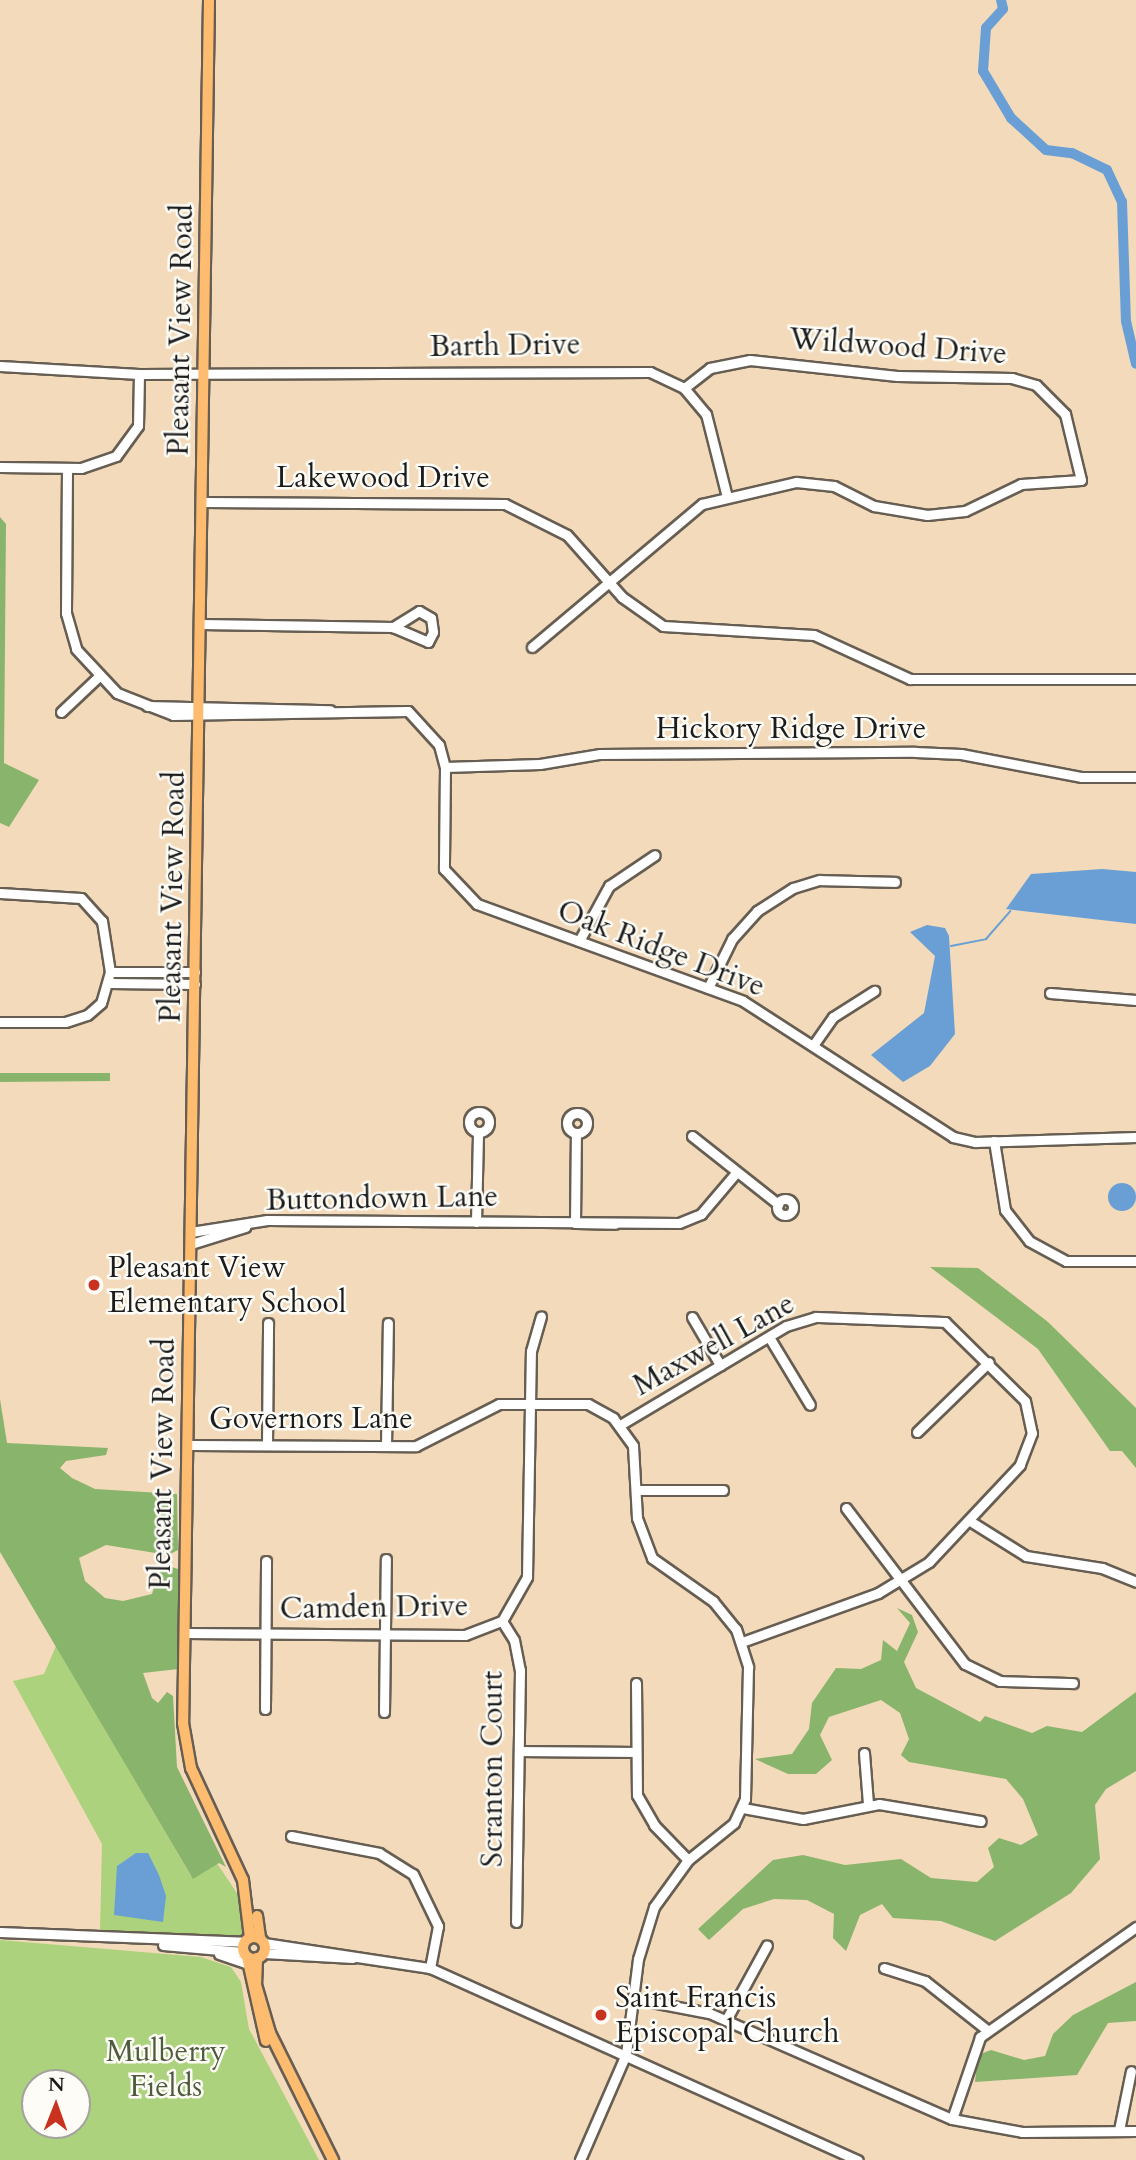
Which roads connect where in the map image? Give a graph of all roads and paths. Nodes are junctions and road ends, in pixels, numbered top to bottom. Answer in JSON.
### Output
{"nodes":[{"id":1,"x":209,"y":0,"type":"edge"},
{"id":2,"x":0,"y":366,"type":"edge"},
{"id":3,"x":204,"y":373,"type":"junction"},
{"id":4,"x":139,"y":374,"type":"junction"},
{"id":5,"x":684,"y":388,"type":"junction"},
{"id":6,"x":0,"y":467,"type":"edge"},
{"id":7,"x":67,"y":468,"type":"junction"},
{"id":8,"x":727,"y":497,"type":"junction"},
{"id":9,"x":204,"y":502,"type":"junction"},
{"id":10,"x":608,"y":580,"type":"junction"},
{"id":11,"x":201,"y":624,"type":"junction"},
{"id":12,"x":393,"y":627,"type":"dead end"},
{"id":13,"x":532,"y":647,"type":"dead end"},
{"id":14,"x":98,"y":677,"type":"junction"},
{"id":15,"x":1136,"y":679,"type":"edge"},
{"id":16,"x":201,"y":711,"type":"junction"},
{"id":17,"x":61,"y":712,"type":"dead end"},
{"id":18,"x":445,"y":767,"type":"junction"},
{"id":19,"x":1136,"y":777,"type":"edge"},
{"id":20,"x":655,"y":855,"type":"dead end"},
{"id":21,"x":895,"y":882,"type":"dead end"},
{"id":22,"x":0,"y":893,"type":"edge"},
{"id":23,"x":579,"y":941,"type":"junction"},
{"id":24,"x":110,"y":972,"type":"junction"},
{"id":25,"x":195,"y":972,"type":"junction"},
{"id":26,"x":110,"y":983,"type":"junction"},
{"id":27,"x":195,"y":984,"type":"junction"},
{"id":28,"x":708,"y":988,"type":"junction"},
{"id":29,"x":874,"y":990,"type":"dead end"},
{"id":30,"x":1050,"y":993,"type":"dead end"},
{"id":31,"x":1136,"y":1000,"type":"edge"},
{"id":32,"x":0,"y":1022,"type":"edge"},
{"id":33,"x":814,"y":1044,"type":"junction"},
{"id":34,"x":478,"y":1133,"type":"dead end"},
{"id":35,"x":576,"y":1133,"type":"dead end"},
{"id":36,"x":692,"y":1136,"type":"dead end"},
{"id":37,"x":1136,"y":1137,"type":"edge"},
{"id":38,"x":994,"y":1141,"type":"junction"},
{"id":39,"x":735,"y":1174,"type":"junction"},
{"id":40,"x":778,"y":1204,"type":"dead end"},
{"id":41,"x":477,"y":1222,"type":"junction"},
{"id":42,"x":575,"y":1223,"type":"junction"},
{"id":43,"x":191,"y":1238,"type":"junction"},
{"id":44,"x":1136,"y":1261,"type":"edge"},
{"id":45,"x":541,"y":1316,"type":"dead end"},
{"id":46,"x":692,"y":1317,"type":"dead end"},
{"id":47,"x":268,"y":1323,"type":"dead end"},
{"id":48,"x":388,"y":1323,"type":"dead end"},
{"id":49,"x":769,"y":1337,"type":"junction"},
{"id":50,"x":989,"y":1362,"type":"junction"},
{"id":51,"x":720,"y":1365,"type":"junction"},
{"id":52,"x":530,"y":1402,"type":"junction"},
{"id":53,"x":810,"y":1405,"type":"dead end"},
{"id":54,"x":620,"y":1425,"type":"junction"},
{"id":55,"x":917,"y":1432,"type":"dead end"},
{"id":56,"x":190,"y":1445,"type":"junction"},
{"id":57,"x":267,"y":1445,"type":"junction"},
{"id":58,"x":386,"y":1446,"type":"junction"},
{"id":59,"x":637,"y":1490,"type":"junction"},
{"id":60,"x":723,"y":1490,"type":"dead end"},
{"id":61,"x":846,"y":1508,"type":"dead end"},
{"id":62,"x":970,"y":1521,"type":"junction"},
{"id":63,"x":386,"y":1559,"type":"dead end"},
{"id":64,"x":266,"y":1561,"type":"dead end"},
{"id":65,"x":900,"y":1581,"type":"junction"},
{"id":66,"x":1136,"y":1581,"type":"edge"},
{"id":67,"x":502,"y":1621,"type":"junction"},
{"id":68,"x":186,"y":1633,"type":"junction"},
{"id":69,"x":265,"y":1634,"type":"junction"},
{"id":70,"x":384,"y":1635,"type":"junction"},
{"id":71,"x":742,"y":1642,"type":"junction"},
{"id":72,"x":1073,"y":1683,"type":"dead end"},
{"id":73,"x":636,"y":1684,"type":"dead end"},
{"id":74,"x":264,"y":1709,"type":"dead end"},
{"id":75,"x":384,"y":1712,"type":"dead end"},
{"id":76,"x":519,"y":1751,"type":"junction"},
{"id":77,"x":635,"y":1752,"type":"junction"},
{"id":78,"x":864,"y":1753,"type":"dead end"},
{"id":79,"x":868,"y":1804,"type":"junction"},
{"id":80,"x":743,"y":1808,"type":"junction"},
{"id":81,"x":981,"y":1821,"type":"dead end"},
{"id":82,"x":292,"y":1836,"type":"dead end"},
{"id":83,"x":688,"y":1860,"type":"junction"},
{"id":84,"x":516,"y":1922,"type":"dead end"},
{"id":85,"x":1136,"y":1927,"type":"edge"},
{"id":86,"x":0,"y":1932,"type":"edge"},
{"id":87,"x":134,"y":1940,"type":"junction"},
{"id":88,"x":767,"y":1945,"type":"dead end"},
{"id":89,"x":253,"y":1950,"type":"junction"},
{"id":90,"x":884,"y":1968,"type":"dead end"},
{"id":91,"x":430,"y":1969,"type":"junction"},
{"id":92,"x":636,"y":1999,"type":"junction"},
{"id":93,"x":726,"y":2020,"type":"junction"},
{"id":94,"x":987,"y":2030,"type":"junction"},
{"id":95,"x":626,"y":2054,"type":"junction"},
{"id":96,"x":1131,"y":2071,"type":"dead end"},
{"id":97,"x":952,"y":2119,"type":"junction"},
{"id":98,"x":1119,"y":2130,"type":"junction"},
{"id":99,"x":1136,"y":2132,"type":"edge"},
{"id":100,"x":333,"y":2160,"type":"edge"},
{"id":101,"x":580,"y":2160,"type":"edge"},
{"id":102,"x":858,"y":2160,"type":"edge"}],
"edges":[{"from":1,"to":3,"type":"main road","name":"Pleasant View Road"},
{"from":2,"to":4,"type":"street","name":"Barth Drive"},
{"from":3,"to":4,"type":"street","name":"Barth Drive"},
{"from":3,"to":5,"type":"street","name":"Barth Drive"},
{"from":3,"to":9,"type":"main road","name":"Pleasant View Road"},
{"from":4,"to":7,"type":"street"},
{"from":5,"to":8,"type":"street","name":"Barth Drive"},
{"from":5,"to":8,"type":"street","name":"Wildwood Drive"},
{"from":6,"to":7,"type":"street"},
{"from":7,"to":14,"type":"street"},
{"from":8,"to":10,"type":"street","name":"Wildwood Drive"},
{"from":9,"to":10,"type":"street","name":"Lakewood Drive"},
{"from":9,"to":11,"type":"main road","name":"Pleasant View Road"},
{"from":10,"to":13,"type":"street","name":"Wildwood Drive"},
{"from":10,"to":15,"type":"street","name":"Lakewood Drive"},
{"from":11,"to":12,"type":"street"},
{"from":11,"to":16,"type":"main road","name":"Pleasant View Road"},
{"from":14,"to":16,"type":"street","name":"Oak Ridge Drive"},
{"from":14,"to":17,"type":"street"},
{"from":16,"to":18,"type":"street","name":"Oak Ridge Drive"},
{"from":16,"to":25,"type":"main road","name":"Pleasant View Road"},
{"from":18,"to":19,"type":"street","name":"Hickory Ridge Drive"},
{"from":18,"to":23,"type":"street","name":"Oak Ridge Drive"},
{"from":20,"to":23,"type":"street"},
{"from":21,"to":28,"type":"street"},
{"from":22,"to":24,"type":"street"},
{"from":23,"to":28,"type":"street","name":"Oak Ridge Drive"},
{"from":24,"to":25,"type":"street"},
{"from":24,"to":26,"type":"street"},
{"from":25,"to":27,"type":"main road","name":"Pleasant View Road"},
{"from":26,"to":27,"type":"street"},
{"from":26,"to":32,"type":"street"},
{"from":27,"to":43,"type":"main road","name":"Pleasant View Road"},
{"from":28,"to":33,"type":"street","name":"Oak Ridge Drive"},
{"from":29,"to":33,"type":"street"},
{"from":30,"to":31,"type":"street"},
{"from":33,"to":38,"type":"street","name":"Oak Ridge Drive"},
{"from":34,"to":41,"type":"street"},
{"from":35,"to":42,"type":"street"},
{"from":36,"to":39,"type":"street"},
{"from":37,"to":38,"type":"street","name":"Oak Ridge Drive"},
{"from":38,"to":44,"type":"street"},
{"from":39,"to":40,"type":"street"},
{"from":39,"to":42,"type":"street","name":"Buttondown Lane"},
{"from":41,"to":42,"type":"street","name":"Buttondown Lane"},
{"from":41,"to":43,"type":"street","name":"Buttondown Lane"},
{"from":43,"to":56,"type":"main road","name":"Pleasant View Road"},
{"from":45,"to":52,"type":"street","name":"Camden Drive"},
{"from":46,"to":51,"type":"street"},
{"from":47,"to":57,"type":"street"},
{"from":48,"to":58,"type":"street"},
{"from":49,"to":50,"type":"street","name":"Maxwell Lane"},
{"from":49,"to":51,"type":"street","name":"Maxwell Lane"},
{"from":49,"to":53,"type":"street"},
{"from":50,"to":55,"type":"street"},
{"from":50,"to":62,"type":"street","name":"Maxwell Lane"},
{"from":51,"to":54,"type":"street","name":"Maxwell Lane"},
{"from":52,"to":54,"type":"street","name":"Governors Lane"},
{"from":52,"to":58,"type":"street","name":"Governors Lane"},
{"from":52,"to":67,"type":"street","name":"Camden Drive"},
{"from":54,"to":59,"type":"street","name":"Governors Lane"},
{"from":56,"to":57,"type":"street","name":"Governors Lane"},
{"from":56,"to":68,"type":"main road","name":"Pleasant View Road"},
{"from":57,"to":58,"type":"street","name":"Governors Lane"},
{"from":59,"to":60,"type":"street"},
{"from":59,"to":71,"type":"street","name":"Governors Lane"},
{"from":61,"to":65,"type":"street"},
{"from":62,"to":65,"type":"street","name":"Maxwell Lane"},
{"from":62,"to":66,"type":"street"},
{"from":63,"to":70,"type":"street"},
{"from":64,"to":69,"type":"street"},
{"from":65,"to":71,"type":"street","name":"Maxwell Lane"},
{"from":65,"to":72,"type":"street"},
{"from":67,"to":70,"type":"street","name":"Camden Drive"},
{"from":67,"to":76,"type":"street","name":"Scranton Court"},
{"from":68,"to":69,"type":"street","name":"Camden Drive"},
{"from":68,"to":89,"type":"main road","name":"Pleasant View Road"},
{"from":69,"to":70,"type":"street","name":"Camden Drive"},
{"from":69,"to":74,"type":"street"},
{"from":70,"to":75,"type":"street"},
{"from":71,"to":80,"type":"street","name":"Governors Lane"},
{"from":73,"to":77,"type":"street"},
{"from":76,"to":77,"type":"street"},
{"from":76,"to":84,"type":"street","name":"Scranton Court"},
{"from":77,"to":83,"type":"street"},
{"from":78,"to":79,"type":"street"},
{"from":79,"to":80,"type":"street"},
{"from":79,"to":81,"type":"street"},
{"from":80,"to":83,"type":"street"},
{"from":82,"to":91,"type":"street"},
{"from":83,"to":92,"type":"street"},
{"from":85,"to":94,"type":"street"},
{"from":86,"to":87,"type":"street"},
{"from":87,"to":89,"type":"street"},
{"from":87,"to":89,"type":"street"},
{"from":88,"to":93,"type":"street"},
{"from":89,"to":91,"type":"street"},
{"from":89,"to":100,"type":"main road","name":"Pleasant View Road"},
{"from":90,"to":94,"type":"street"},
{"from":91,"to":95,"type":"street"},
{"from":92,"to":93,"type":"street"},
{"from":92,"to":95,"type":"street"},
{"from":93,"to":97,"type":"street"},
{"from":94,"to":97,"type":"street"},
{"from":95,"to":101,"type":"street"},
{"from":95,"to":102,"type":"street"},
{"from":96,"to":98,"type":"street"},
{"from":97,"to":98,"type":"street"},
{"from":98,"to":99,"type":"street"}]}
